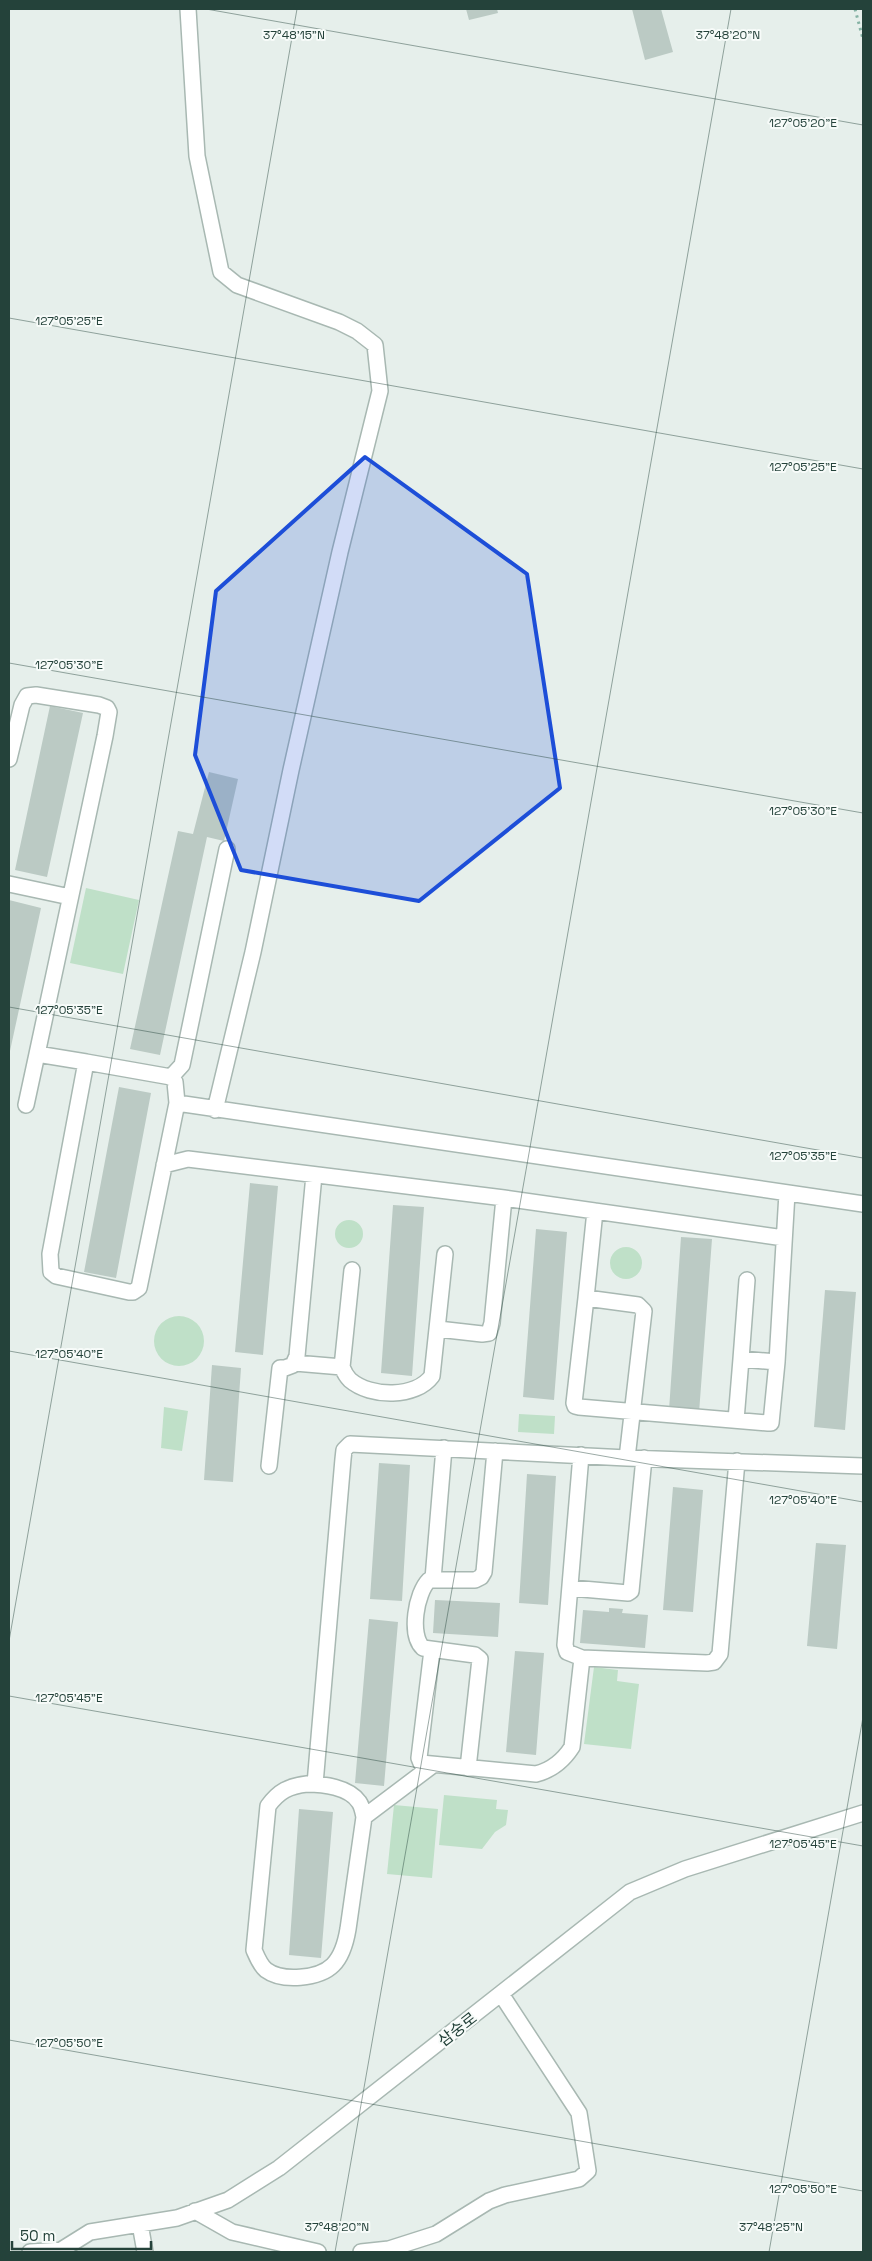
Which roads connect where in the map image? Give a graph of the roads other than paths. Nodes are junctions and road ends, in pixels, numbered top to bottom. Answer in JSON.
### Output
{"nodes":[{"id":1,"x":188,"y":9,"type":"edge"},
{"id":2,"x":9,"y":759,"type":"edge"},
{"id":3,"x":227,"y":849,"type":"dead end"},
{"id":4,"x":9,"y":884,"type":"edge"},
{"id":5,"x":70,"y":897,"type":"junction"},
{"id":6,"x":36,"y":1054,"type":"junction"},
{"id":7,"x":86,"y":1062,"type":"junction"},
{"id":8,"x":171,"y":1076,"type":"junction"},
{"id":9,"x":177,"y":1104,"type":"junction"},
{"id":10,"x":26,"y":1105,"type":"dead end"},
{"id":11,"x":215,"y":1110,"type":"junction"},
{"id":12,"x":164,"y":1165,"type":"junction"},
{"id":13,"x":314,"y":1175,"type":"junction"},
{"id":14,"x":787,"y":1193,"type":"junction"},
{"id":15,"x":504,"y":1198,"type":"junction"},
{"id":16,"x":863,"y":1204,"type":"edge"},
{"id":17,"x":595,"y":1211,"type":"junction"},
{"id":18,"x":784,"y":1238,"type":"junction"},
{"id":19,"x":445,"y":1254,"type":"dead end"},
{"id":20,"x":352,"y":1270,"type":"dead end"},
{"id":21,"x":747,"y":1280,"type":"dead end"},
{"id":22,"x":586,"y":1298,"type":"junction"},
{"id":23,"x":438,"y":1329,"type":"junction"},
{"id":24,"x":741,"y":1359,"type":"junction"},
{"id":25,"x":777,"y":1362,"type":"junction"},
{"id":26,"x":295,"y":1363,"type":"junction"},
{"id":27,"x":342,"y":1367,"type":"junction"},
{"id":28,"x":632,"y":1411,"type":"junction"},
{"id":29,"x":736,"y":1420,"type":"junction"},
{"id":30,"x":444,"y":1448,"type":"junction"},
{"id":31,"x":495,"y":1451,"type":"junction"},
{"id":32,"x":581,"y":1455,"type":"junction"},
{"id":33,"x":627,"y":1458,"type":"junction"},
{"id":34,"x":644,"y":1458,"type":"junction"},
{"id":35,"x":737,"y":1461,"type":"junction"},
{"id":36,"x":269,"y":1466,"type":"dead end"},
{"id":37,"x":863,"y":1466,"type":"edge"},
{"id":38,"x":433,"y":1579,"type":"junction"},
{"id":39,"x":571,"y":1588,"type":"junction"},
{"id":40,"x":432,"y":1650,"type":"junction"},
{"id":41,"x":582,"y":1658,"type":"junction"},
{"id":42,"x":433,"y":1765,"type":"junction"},
{"id":43,"x":468,"y":1768,"type":"junction"},
{"id":44,"x":316,"y":1784,"type":"junction"},
{"id":45,"x":863,"y":1813,"type":"edge"},
{"id":46,"x":364,"y":1817,"type":"junction"},
{"id":47,"x":501,"y":1994,"type":"junction"},
{"id":48,"x":195,"y":2211,"type":"junction"},
{"id":49,"x":140,"y":2224,"type":"junction"},
{"id":50,"x":61,"y":2251,"type":"edge"},
{"id":51,"x":30,"y":2252,"type":"edge"},
{"id":52,"x":145,"y":2252,"type":"edge"},
{"id":53,"x":318,"y":2252,"type":"edge"},
{"id":54,"x":361,"y":2252,"type":"edge"}],
"edges":[{"from":1,"to":11,"type":"street"},
{"from":2,"to":5,"type":"street"},
{"from":3,"to":8,"type":"street"},
{"from":4,"to":5,"type":"street"},
{"from":5,"to":6,"type":"street"},
{"from":6,"to":7,"type":"street"},
{"from":6,"to":10,"type":"street"},
{"from":7,"to":8,"type":"street"},
{"from":7,"to":12,"type":"street"},
{"from":8,"to":9,"type":"street"},
{"from":9,"to":11,"type":"street"},
{"from":9,"to":12,"type":"street"},
{"from":11,"to":14,"type":"street"},
{"from":12,"to":13,"type":"street"},
{"from":13,"to":15,"type":"street"},
{"from":13,"to":26,"type":"street"},
{"from":14,"to":16,"type":"street"},
{"from":14,"to":18,"type":"street"},
{"from":15,"to":17,"type":"street"},
{"from":15,"to":23,"type":"street"},
{"from":17,"to":18,"type":"street"},
{"from":17,"to":22,"type":"street"},
{"from":18,"to":25,"type":"street"},
{"from":19,"to":23,"type":"street"},
{"from":20,"to":27,"type":"street"},
{"from":21,"to":24,"type":"street"},
{"from":22,"to":28,"type":"street"},
{"from":22,"to":28,"type":"street"},
{"from":23,"to":27,"type":"street"},
{"from":24,"to":25,"type":"street"},
{"from":24,"to":29,"type":"street"},
{"from":25,"to":29,"type":"street"},
{"from":26,"to":27,"type":"street"},
{"from":26,"to":36,"type":"street"},
{"from":28,"to":29,"type":"street"},
{"from":28,"to":33,"type":"street"},
{"from":30,"to":31,"type":"street"},
{"from":30,"to":38,"type":"street"},
{"from":30,"to":44,"type":"street"},
{"from":31,"to":32,"type":"street"},
{"from":31,"to":38,"type":"street"},
{"from":32,"to":33,"type":"street"},
{"from":32,"to":39,"type":"street"},
{"from":33,"to":34,"type":"street"},
{"from":34,"to":35,"type":"street"},
{"from":34,"to":39,"type":"street"},
{"from":35,"to":37,"type":"street"},
{"from":35,"to":41,"type":"street"},
{"from":38,"to":40,"type":"street"},
{"from":39,"to":41,"type":"street"},
{"from":40,"to":42,"type":"street"},
{"from":40,"to":43,"type":"street"},
{"from":41,"to":43,"type":"street"},
{"from":42,"to":43,"type":"street"},
{"from":42,"to":46,"type":"street"},
{"from":44,"to":46,"type":"street"},
{"from":44,"to":46,"type":"street"},
{"from":45,"to":47,"type":"street","name":"삼숭로"},
{"from":47,"to":48,"type":"street","name":"삼숭로"},
{"from":47,"to":54,"type":"street"},
{"from":48,"to":49,"type":"street","name":"삼숭로"},
{"from":48,"to":53,"type":"street"},
{"from":49,"to":50,"type":"street","name":"삼숭로"},
{"from":49,"to":52,"type":"street"},
{"from":50,"to":51,"type":"street"}]}
